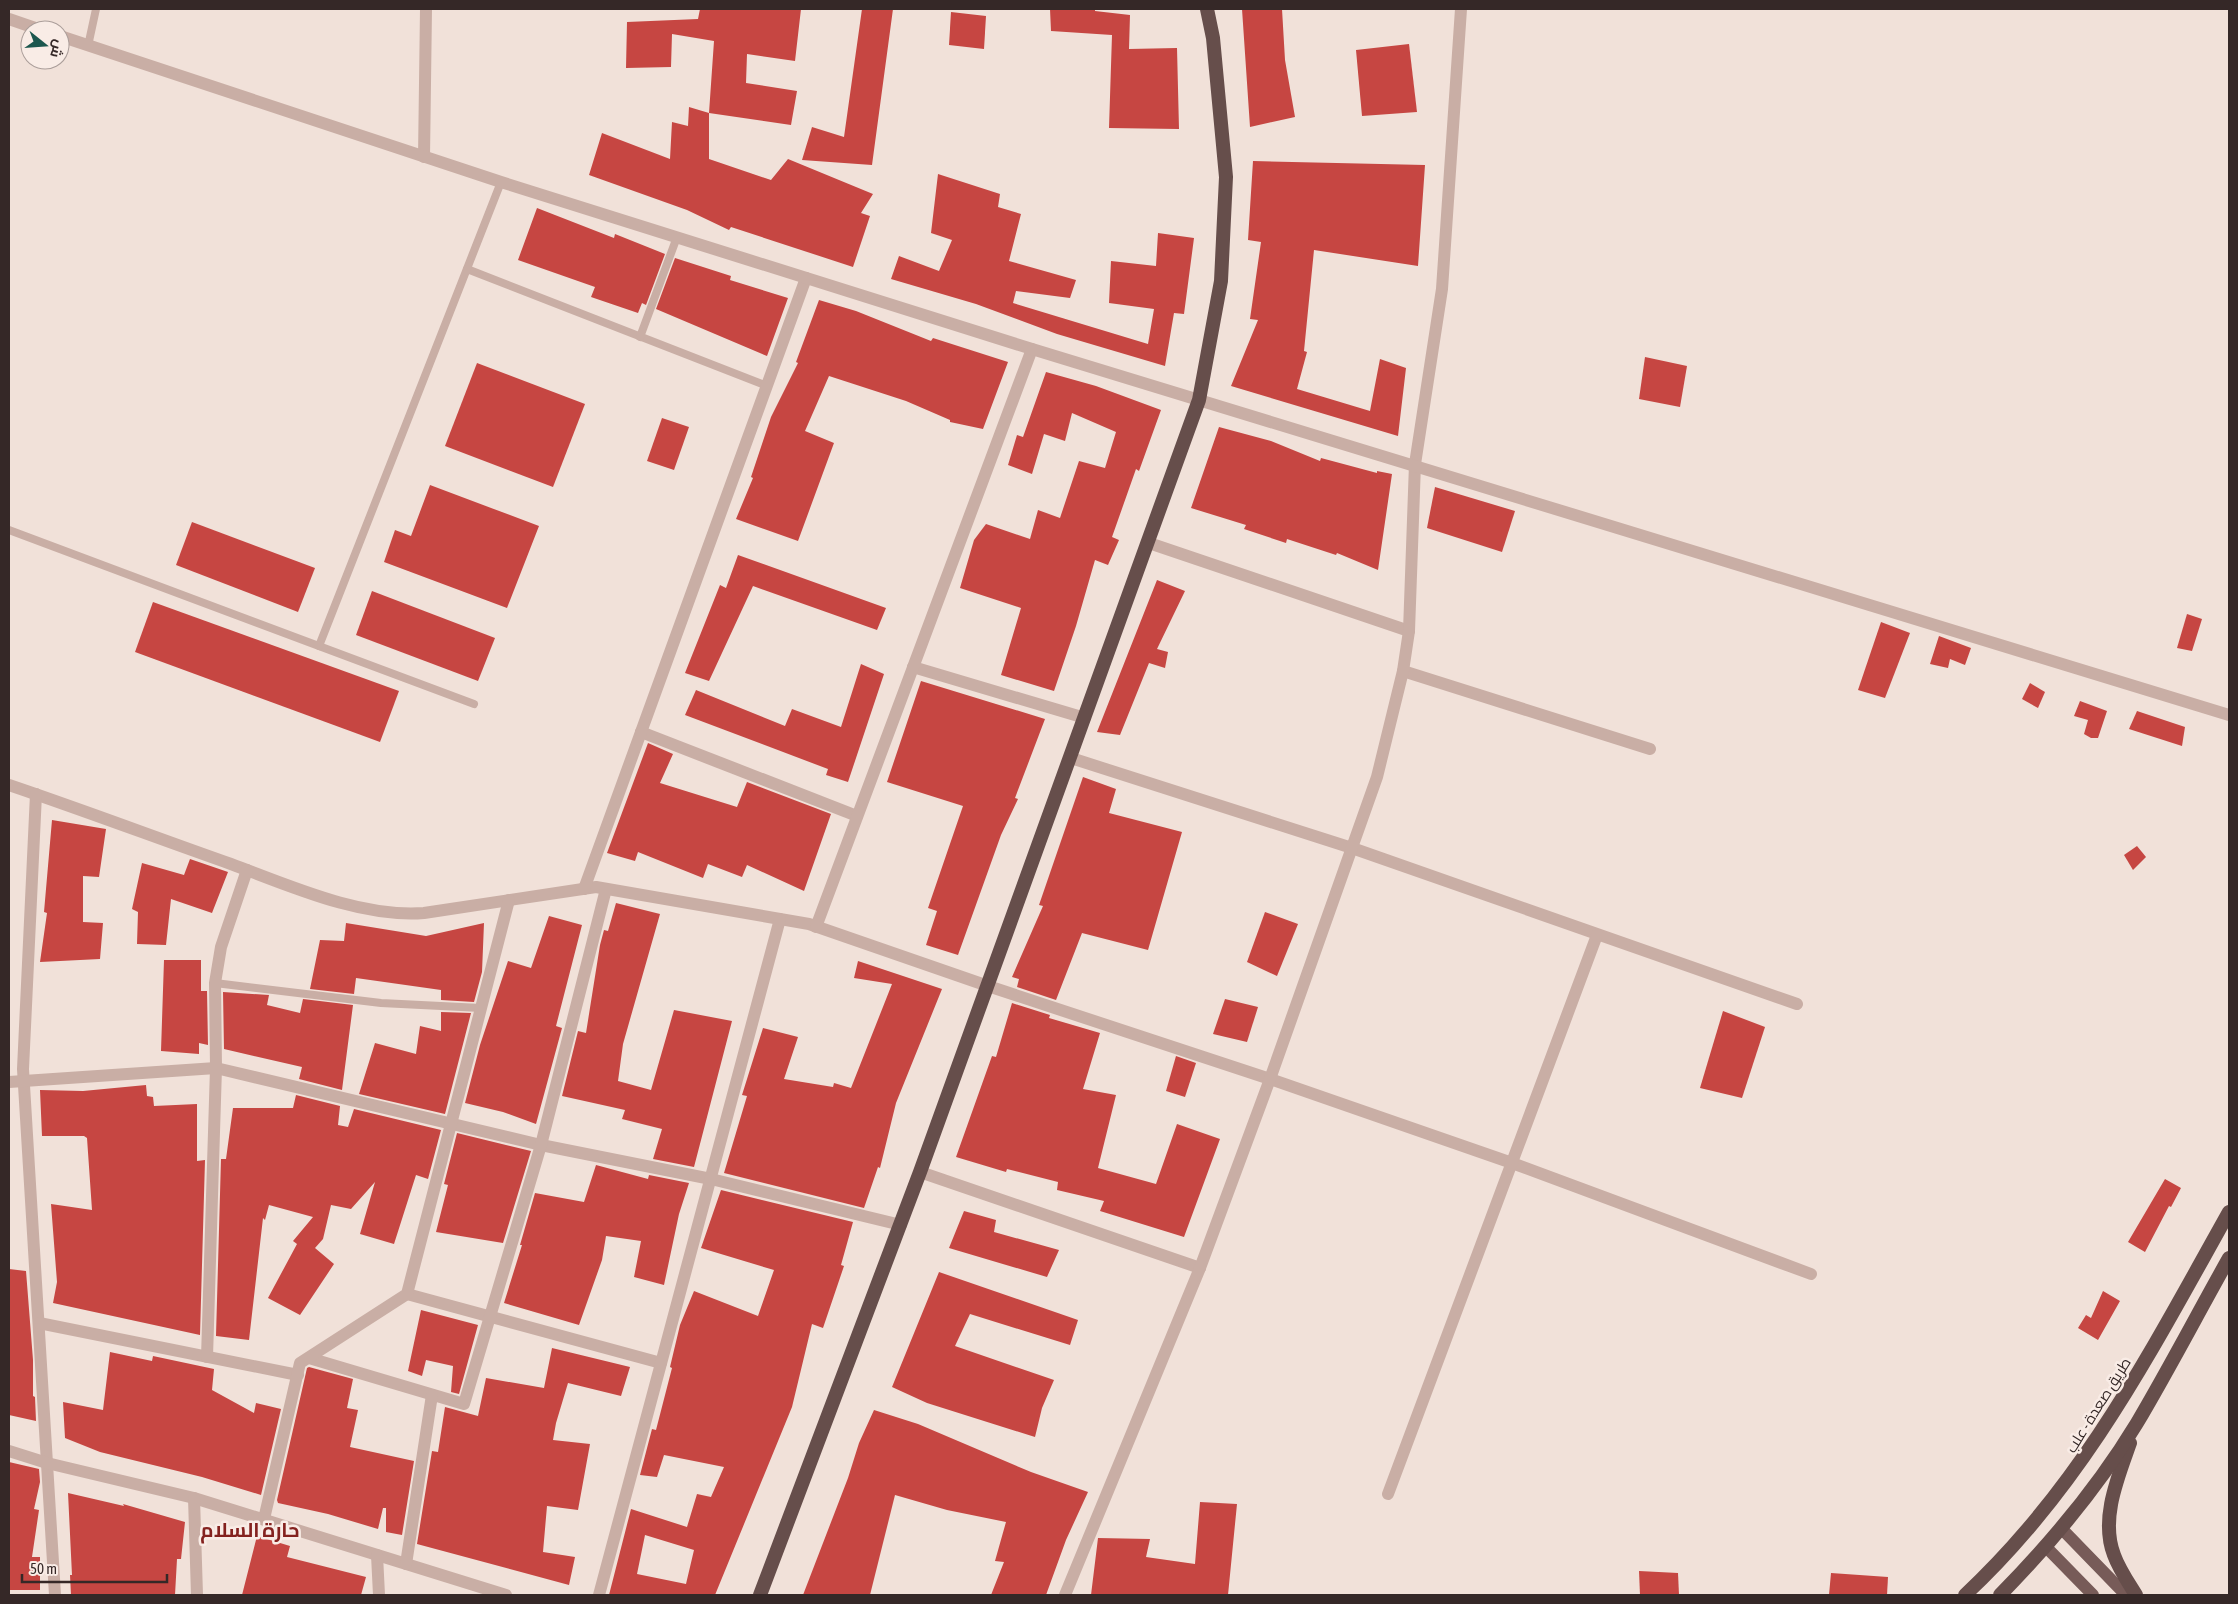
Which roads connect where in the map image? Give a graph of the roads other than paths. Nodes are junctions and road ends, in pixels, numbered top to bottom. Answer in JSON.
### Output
{"nodes":[{"id":1,"x":96,"y":9,"type":"edge"},
{"id":2,"x":426,"y":9,"type":"edge"},
{"id":3,"x":1206,"y":9,"type":"edge"},
{"id":4,"x":1461,"y":9,"type":"edge"},
{"id":5,"x":70,"y":40,"type":"edge"},
{"id":6,"x":88,"y":46,"type":"junction"},
{"id":7,"x":424,"y":157,"type":"junction"},
{"id":8,"x":500,"y":182,"type":"junction"},
{"id":9,"x":677,"y":238,"type":"junction"},
{"id":10,"x":466,"y":269,"type":"junction"},
{"id":11,"x":806,"y":278,"type":"junction"},
{"id":12,"x":640,"y":337,"type":"junction"},
{"id":13,"x":1032,"y":349,"type":"junction"},
{"id":14,"x":767,"y":386,"type":"junction"},
{"id":15,"x":1199,"y":400,"type":"junction"},
{"id":16,"x":1415,"y":464,"type":"junction"},
{"id":17,"x":9,"y":530,"type":"edge"},
{"id":18,"x":1149,"y":543,"type":"junction"},
{"id":19,"x":1409,"y":631,"type":"junction"},
{"id":20,"x":319,"y":646,"type":"junction"},
{"id":21,"x":914,"y":667,"type":"junction"},
{"id":22,"x":1403,"y":671,"type":"junction"},
{"id":23,"x":474,"y":704,"type":"dead end"},
{"id":24,"x":2229,"y":715,"type":"edge"},
{"id":25,"x":1085,"y":718,"type":"junction"},
{"id":26,"x":641,"y":732,"type":"junction"},
{"id":27,"x":1650,"y":750,"type":"dead end"},
{"id":28,"x":1071,"y":758,"type":"junction"},
{"id":29,"x":9,"y":785,"type":"edge"},
{"id":30,"x":36,"y":794,"type":"junction"},
{"id":31,"x":857,"y":816,"type":"junction"},
{"id":32,"x":1352,"y":848,"type":"junction"},
{"id":33,"x":247,"y":870,"type":"junction"},
{"id":34,"x":584,"y":889,"type":"junction"},
{"id":35,"x":606,"y":889,"type":"junction"},
{"id":36,"x":509,"y":900,"type":"junction"},
{"id":37,"x":780,"y":919,"type":"junction"},
{"id":38,"x":816,"y":927,"type":"junction"},
{"id":39,"x":1597,"y":935,"type":"junction"},
{"id":40,"x":215,"y":983,"type":"junction"},
{"id":41,"x":988,"y":986,"type":"junction"},
{"id":42,"x":1796,"y":1004,"type":"dead end"},
{"id":43,"x":481,"y":1008,"type":"junction"},
{"id":44,"x":216,"y":1068,"type":"junction"},
{"id":45,"x":1270,"y":1079,"type":"junction"},
{"id":46,"x":24,"y":1081,"type":"junction"},
{"id":47,"x":9,"y":1082,"type":"edge"},
{"id":48,"x":452,"y":1123,"type":"junction"},
{"id":49,"x":541,"y":1145,"type":"junction"},
{"id":50,"x":1512,"y":1163,"type":"junction"},
{"id":51,"x":920,"y":1172,"type":"junction"},
{"id":52,"x":712,"y":1180,"type":"junction"},
{"id":53,"x":2229,"y":1212,"type":"edge"},
{"id":54,"x":901,"y":1225,"type":"junction"},
{"id":55,"x":2229,"y":1258,"type":"edge"},
{"id":56,"x":1200,"y":1268,"type":"junction"},
{"id":57,"x":1812,"y":1274,"type":"dead end"},
{"id":58,"x":407,"y":1294,"type":"junction"},
{"id":59,"x":490,"y":1316,"type":"junction"},
{"id":60,"x":39,"y":1323,"type":"junction"},
{"id":61,"x":207,"y":1357,"type":"junction"},
{"id":62,"x":308,"y":1358,"type":"junction"},
{"id":63,"x":662,"y":1363,"type":"junction"},
{"id":64,"x":298,"y":1375,"type":"junction"},
{"id":65,"x":432,"y":1395,"type":"junction"},
{"id":66,"x":2136,"y":1425,"type":"junction"},
{"id":67,"x":9,"y":1451,"type":"edge"},
{"id":68,"x":47,"y":1462,"type":"junction"},
{"id":69,"x":1388,"y":1494,"type":"dead end"},
{"id":70,"x":194,"y":1498,"type":"junction"},
{"id":71,"x":264,"y":1519,"type":"junction"},
{"id":72,"x":2061,"y":1528,"type":"junction"},
{"id":73,"x":2046,"y":1546,"type":"junction"},
{"id":74,"x":377,"y":1555,"type":"junction"},
{"id":75,"x":406,"y":1564,"type":"junction"},
{"id":76,"x":55,"y":1595,"type":"edge"},
{"id":77,"x":197,"y":1595,"type":"edge"},
{"id":78,"x":379,"y":1595,"type":"edge"},
{"id":79,"x":506,"y":1595,"type":"edge"},
{"id":80,"x":599,"y":1595,"type":"edge"},
{"id":81,"x":760,"y":1595,"type":"edge"},
{"id":82,"x":1065,"y":1595,"type":"edge"},
{"id":83,"x":1965,"y":1595,"type":"edge"},
{"id":84,"x":2000,"y":1595,"type":"edge"},
{"id":85,"x":2093,"y":1595,"type":"edge"},
{"id":86,"x":2126,"y":1595,"type":"edge"},
{"id":87,"x":2136,"y":1595,"type":"edge"}],
"edges":[{"from":1,"to":6,"type":"lane"},
{"from":2,"to":7,"type":"street"},
{"from":3,"to":15,"type":"highway"},
{"from":4,"to":16,"type":"street"},
{"from":5,"to":6,"type":"street"},
{"from":6,"to":7,"type":"street"},
{"from":7,"to":8,"type":"street"},
{"from":8,"to":9,"type":"street"},
{"from":8,"to":10,"type":"lane"},
{"from":9,"to":11,"type":"street"},
{"from":9,"to":12,"type":"lane"},
{"from":10,"to":12,"type":"lane"},
{"from":10,"to":20,"type":"lane"},
{"from":11,"to":13,"type":"street"},
{"from":11,"to":14,"type":"street"},
{"from":12,"to":14,"type":"lane"},
{"from":13,"to":15,"type":"street"},
{"from":13,"to":21,"type":"street"},
{"from":14,"to":26,"type":"street"},
{"from":15,"to":16,"type":"street"},
{"from":15,"to":18,"type":"highway"},
{"from":16,"to":19,"type":"street"},
{"from":16,"to":24,"type":"street"},
{"from":17,"to":20,"type":"lane"},
{"from":18,"to":19,"type":"street"},
{"from":18,"to":25,"type":"highway"},
{"from":19,"to":22,"type":"street"},
{"from":20,"to":23,"type":"lane"},
{"from":21,"to":25,"type":"street"},
{"from":21,"to":31,"type":"street"},
{"from":22,"to":27,"type":"street"},
{"from":22,"to":32,"type":"street"},
{"from":25,"to":28,"type":"highway"},
{"from":26,"to":31,"type":"street"},
{"from":26,"to":34,"type":"street"},
{"from":28,"to":32,"type":"street"},
{"from":28,"to":41,"type":"highway"},
{"from":29,"to":30,"type":"street"},
{"from":30,"to":33,"type":"street"},
{"from":30,"to":46,"type":"street"},
{"from":31,"to":38,"type":"street"},
{"from":32,"to":39,"type":"street"},
{"from":32,"to":45,"type":"street"},
{"from":33,"to":36,"type":"street"},
{"from":33,"to":40,"type":"street"},
{"from":34,"to":35,"type":"street"},
{"from":34,"to":36,"type":"street"},
{"from":35,"to":37,"type":"street"},
{"from":35,"to":49,"type":"street"},
{"from":36,"to":43,"type":"street"},
{"from":37,"to":38,"type":"street"},
{"from":37,"to":52,"type":"street"},
{"from":38,"to":41,"type":"street"},
{"from":39,"to":42,"type":"street"},
{"from":39,"to":50,"type":"street"},
{"from":40,"to":43,"type":"lane"},
{"from":40,"to":44,"type":"street"},
{"from":41,"to":45,"type":"street"},
{"from":41,"to":51,"type":"highway"},
{"from":43,"to":48,"type":"street"},
{"from":44,"to":46,"type":"street"},
{"from":44,"to":48,"type":"street"},
{"from":44,"to":61,"type":"street"},
{"from":45,"to":50,"type":"street"},
{"from":45,"to":56,"type":"street"},
{"from":46,"to":47,"type":"street"},
{"from":46,"to":60,"type":"street"},
{"from":48,"to":49,"type":"street"},
{"from":48,"to":58,"type":"street"},
{"from":49,"to":52,"type":"street"},
{"from":49,"to":59,"type":"street"},
{"from":50,"to":57,"type":"street"},
{"from":50,"to":69,"type":"street"},
{"from":51,"to":54,"type":"highway"},
{"from":51,"to":56,"type":"street"},
{"from":52,"to":54,"type":"street"},
{"from":52,"to":63,"type":"street"},
{"from":53,"to":83,"type":"highway","name":"طريق صعدة - علب"},
{"from":54,"to":81,"type":"highway"},
{"from":55,"to":66,"type":"highway"},
{"from":56,"to":82,"type":"street"},
{"from":58,"to":59,"type":"street"},
{"from":58,"to":62,"type":"street"},
{"from":59,"to":63,"type":"street"},
{"from":59,"to":65,"type":"street"},
{"from":60,"to":61,"type":"street"},
{"from":60,"to":68,"type":"street"},
{"from":61,"to":64,"type":"street"},
{"from":62,"to":64,"type":"street"},
{"from":62,"to":65,"type":"street"},
{"from":63,"to":80,"type":"street"},
{"from":64,"to":71,"type":"street"},
{"from":65,"to":75,"type":"street"},
{"from":66,"to":72,"type":"highway"},
{"from":66,"to":87,"type":"highway"},
{"from":67,"to":68,"type":"street"},
{"from":68,"to":70,"type":"street"},
{"from":68,"to":76,"type":"street"},
{"from":70,"to":71,"type":"street"},
{"from":70,"to":77,"type":"street"},
{"from":71,"to":74,"type":"street"},
{"from":72,"to":73,"type":"highway"},
{"from":72,"to":86,"type":"main road"},
{"from":73,"to":84,"type":"highway"},
{"from":73,"to":85,"type":"main road"},
{"from":74,"to":75,"type":"street"},
{"from":74,"to":78,"type":"street"},
{"from":75,"to":79,"type":"street"}]}
